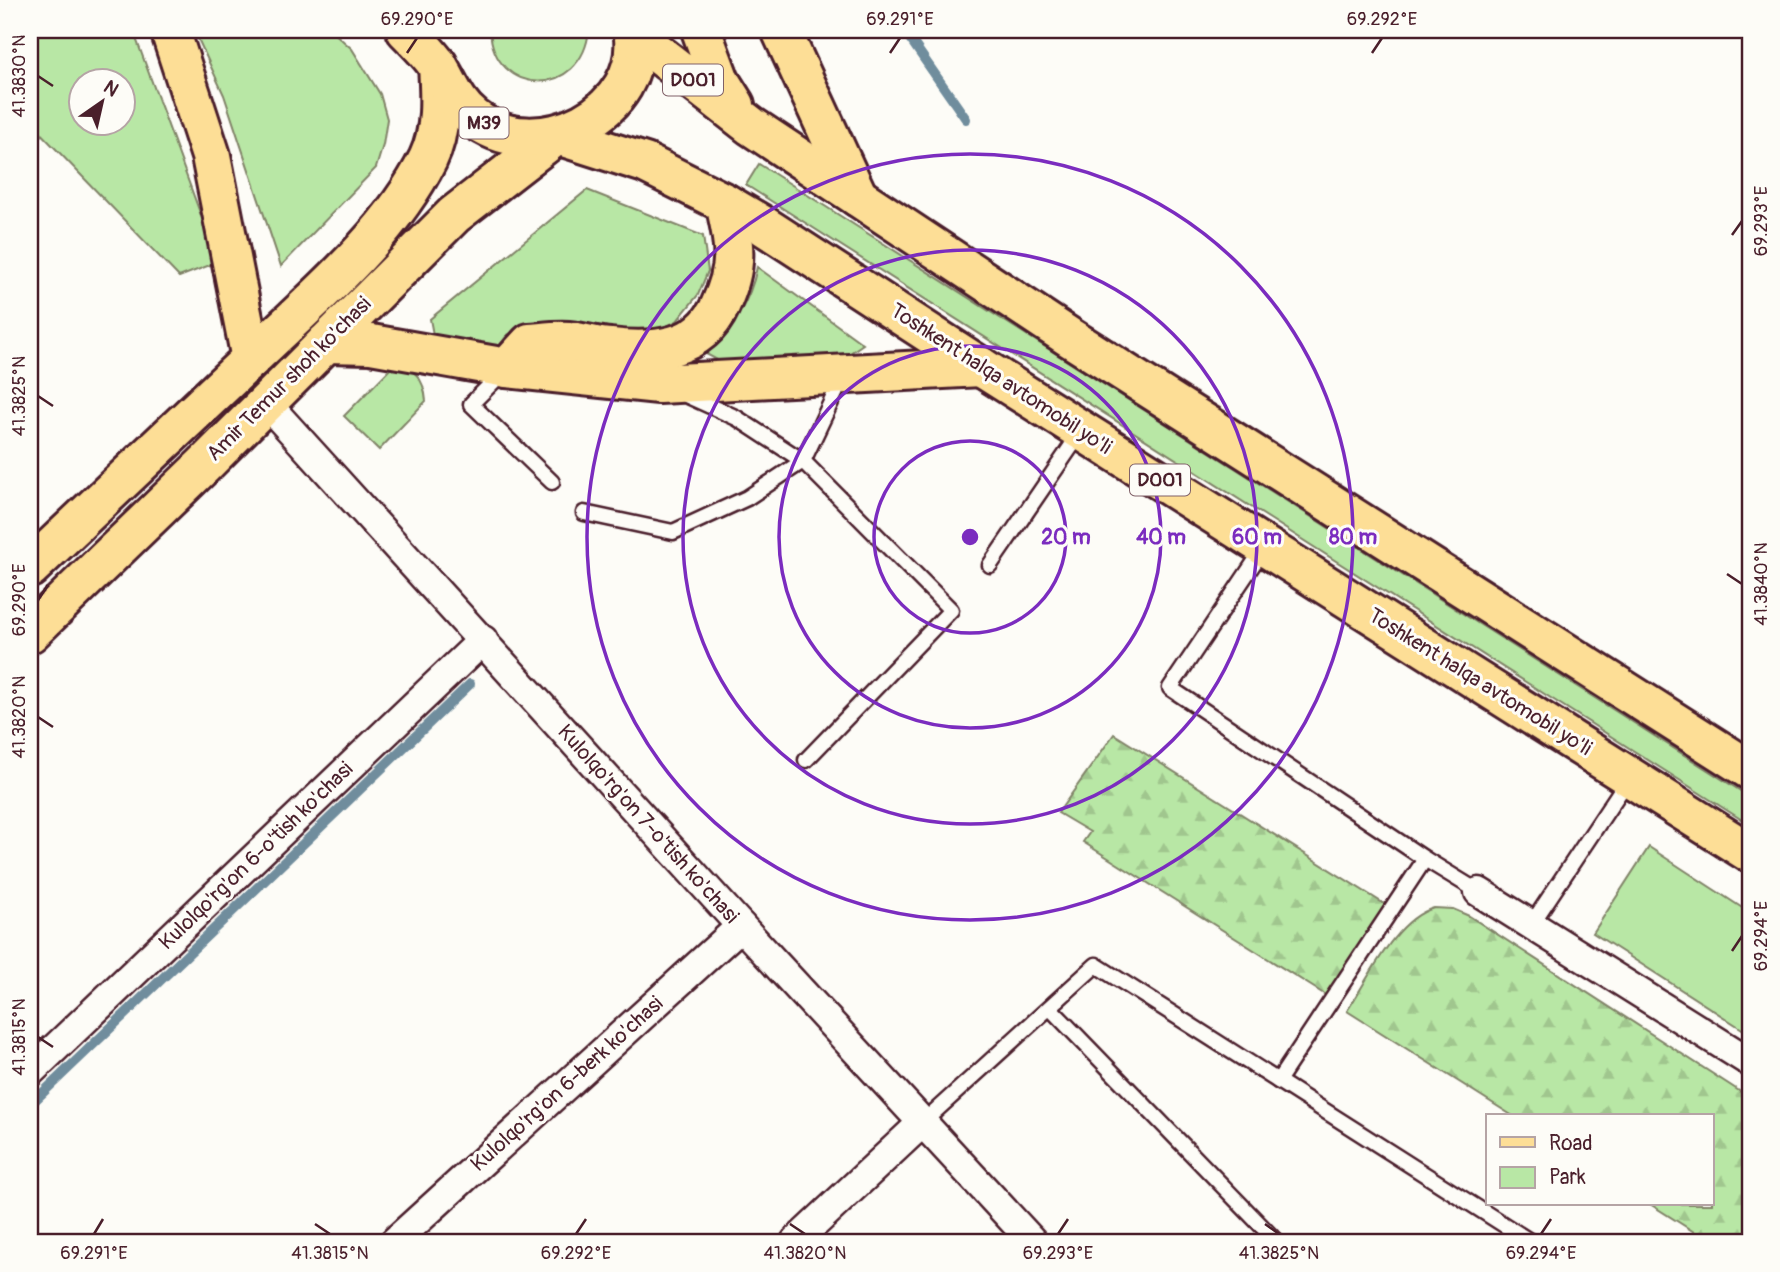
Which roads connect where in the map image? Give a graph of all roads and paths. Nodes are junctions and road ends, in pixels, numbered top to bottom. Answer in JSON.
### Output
{"nodes":[{"id":1,"x":170,"y":30,"type":"edge"},
{"id":2,"x":406,"y":30,"type":"edge"},
{"id":3,"x":701,"y":30,"type":"edge"},
{"id":4,"x":781,"y":30,"type":"edge"},
{"id":5,"x":636,"y":31,"type":"edge"},
{"id":6,"x":435,"y":48,"type":"edge"},
{"id":7,"x":751,"y":126,"type":"junction"},
{"id":8,"x":557,"y":135,"type":"junction"},
{"id":9,"x":858,"y":197,"type":"junction"},
{"id":10,"x":725,"y":202,"type":"junction"},
{"id":11,"x":326,"y":343,"type":"junction"},
{"id":12,"x":251,"y":359,"type":"junction"},
{"id":13,"x":981,"y":367,"type":"junction"},
{"id":14,"x":507,"y":368,"type":"junction"},
{"id":15,"x":845,"y":372,"type":"junction"},
{"id":16,"x":659,"y":384,"type":"junction"},
{"id":17,"x":266,"y":403,"type":"junction"},
{"id":18,"x":1082,"y":431,"type":"junction"},
{"id":19,"x":803,"y":461,"type":"junction"},
{"id":20,"x":552,"y":482,"type":"dead end"},
{"id":21,"x":584,"y":513,"type":"dead end"},
{"id":22,"x":1265,"y":547,"type":"junction"},
{"id":23,"x":990,"y":565,"type":"dead end"},
{"id":24,"x":30,"y":568,"type":"edge"},
{"id":25,"x":30,"y":633,"type":"edge"},
{"id":26,"x":483,"y":640,"type":"junction"},
{"id":27,"x":806,"y":760,"type":"dead end"},
{"id":28,"x":1750,"y":770,"type":"edge"},
{"id":29,"x":1630,"y":777,"type":"junction"},
{"id":30,"x":1750,"y":853,"type":"edge"},
{"id":31,"x":1425,"y":859,"type":"junction"},
{"id":32,"x":1479,"y":892,"type":"joint"},
{"id":33,"x":1531,"y":925,"type":"junction"},
{"id":34,"x":741,"y":926,"type":"junction"},
{"id":35,"x":1051,"y":1008,"type":"junction"},
{"id":36,"x":1750,"y":1062,"type":"edge"},
{"id":37,"x":30,"y":1072,"type":"edge"},
{"id":38,"x":1278,"y":1081,"type":"junction"},
{"id":39,"x":922,"y":1123,"type":"junction"},
{"id":40,"x":394,"y":1242,"type":"edge"},
{"id":41,"x":795,"y":1242,"type":"edge"},
{"id":42,"x":1033,"y":1242,"type":"edge"},
{"id":43,"x":1277,"y":1242,"type":"edge"},
{"id":44,"x":1531,"y":1242,"type":"edge"}],
"edges":[{"from":1,"to":12,"type":"main road"},
{"from":2,"to":6,"type":"main road","name":"Toshkent halqa avtomobil yo'li"},
{"from":3,"to":7,"type":"main road"},
{"from":4,"to":9,"type":"main road"},
{"from":5,"to":7,"type":"main road","name":"Toshkent halqa avtomobil yo'li","number":"D001"},
{"from":5,"to":8,"type":"main road","name":"Toshkent halqa avtomobil yo'li","number":"M39"},
{"from":6,"to":8,"type":"main road","name":"Toshkent halqa avtomobil yo'li","number":"M39"},
{"from":6,"to":12,"type":"main road","name":"Amir Temur shoh ko'chasi"},
{"from":7,"to":9,"type":"main road","name":"Toshkent halqa avtomobil yo'li","number":"D001"},
{"from":8,"to":10,"type":"main road","name":"Toshkent halqa avtomobil yo'li","number":"D001"},
{"from":8,"to":11,"type":"main road","name":"Amir Temur shoh ko'chasi"},
{"from":9,"to":28,"type":"main road","name":"Toshkent halqa avtomobil yo'li","number":"D001"},
{"from":10,"to":13,"type":"main road","name":"Toshkent halqa avtomobil yo'li","number":"D001"},
{"from":10,"to":14,"type":"main road"},
{"from":11,"to":14,"type":"main road"},
{"from":11,"to":17,"type":"main road","name":"Amir Temur shoh ko'chasi"},
{"from":12,"to":24,"type":"main road","name":"Amir Temur shoh ko'chasi"},
{"from":13,"to":15,"type":"main road"},
{"from":13,"to":18,"type":"main road","name":"Toshkent halqa avtomobil yo'li","number":"D001"},
{"from":14,"to":16,"type":"main road"},
{"from":14,"to":20,"type":"lane"},
{"from":15,"to":16,"type":"main road"},
{"from":15,"to":19,"type":"lane"},
{"from":16,"to":19,"type":"lane"},
{"from":17,"to":25,"type":"main road","name":"Amir Temur shoh ko'chasi"},
{"from":17,"to":26,"type":"street","name":"Kulolqo'rg'on 7-o'tish ko'chasi"},
{"from":18,"to":22,"type":"main road","name":"Toshkent halqa avtomobil yo'li","number":"D001"},
{"from":18,"to":23,"type":"lane"},
{"from":19,"to":21,"type":"lane"},
{"from":19,"to":27,"type":"lane"},
{"from":22,"to":29,"type":"main road","name":"Toshkent halqa avtomobil yo'li","number":"D001"},
{"from":22,"to":31,"type":"lane"},
{"from":26,"to":34,"type":"street","name":"Kulolqo'rg'on 7-o'tish ko'chasi"},
{"from":26,"to":37,"type":"street","name":"Kulolqo'rg'on 6-o'tish ko'chasi"},
{"from":29,"to":30,"type":"main road","name":"Toshkent halqa avtomobil yo'li","number":"D001"},
{"from":29,"to":33,"type":"lane"},
{"from":31,"to":32,"type":"lane"},
{"from":31,"to":38,"type":"lane"},
{"from":32,"to":33,"type":"street"},
{"from":33,"to":36,"type":"street"},
{"from":34,"to":39,"type":"street","name":"Kulolqo'rg'on 7-o'tish ko'chasi"},
{"from":34,"to":40,"type":"street","name":"Kulolqo'rg'on 6-berk ko'chasi"},
{"from":35,"to":38,"type":"lane"},
{"from":35,"to":39,"type":"lane"},
{"from":35,"to":43,"type":"lane"},
{"from":38,"to":44,"type":"lane"},
{"from":39,"to":41,"type":"street"},
{"from":39,"to":42,"type":"street","name":"Kulolqo'rg'on 7-o'tish ko'chasi"}]}
